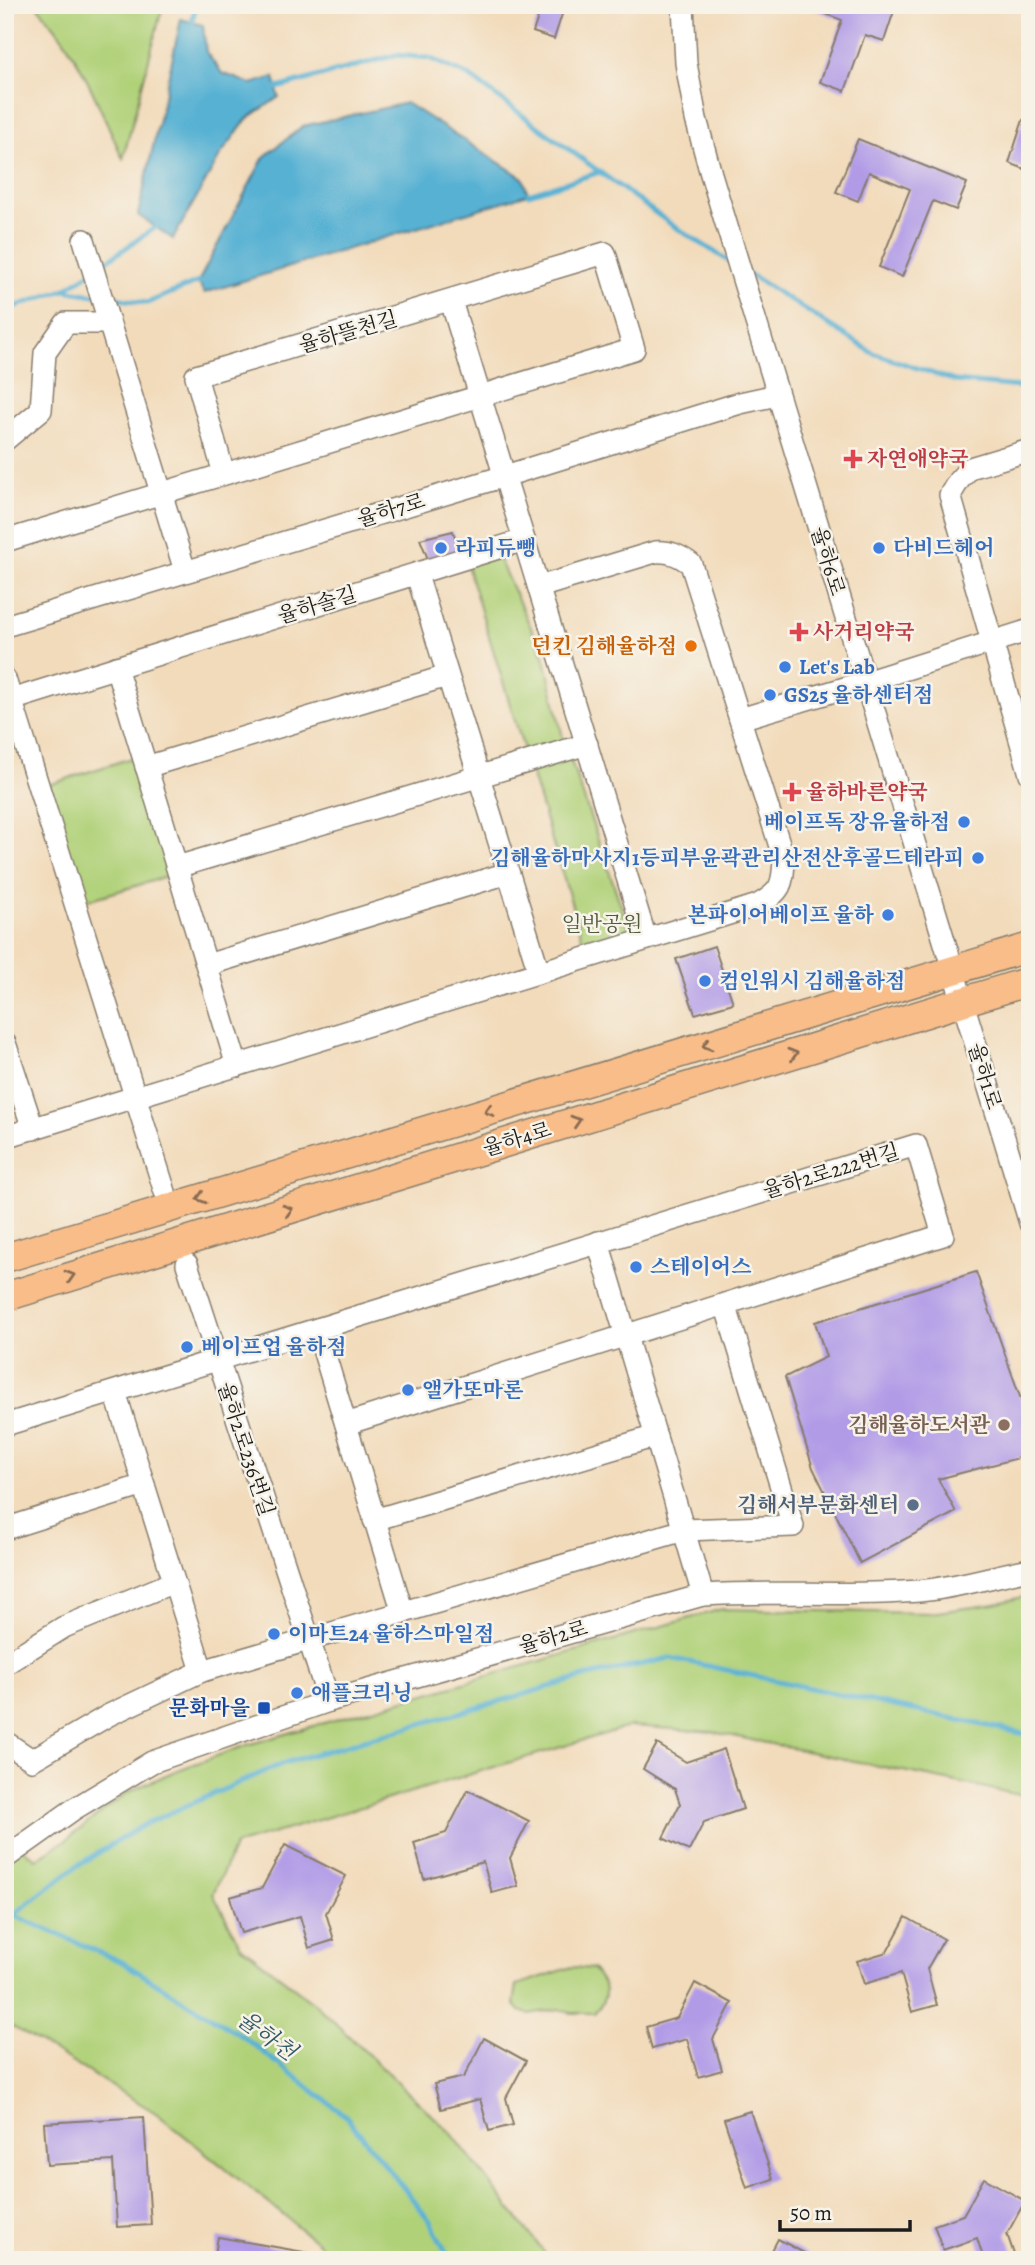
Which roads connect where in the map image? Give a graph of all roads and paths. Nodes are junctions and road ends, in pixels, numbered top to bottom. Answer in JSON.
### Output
{"nodes":[{"id":1,"x":683,"y":5,"type":"edge"},
{"id":2,"x":83,"y":240,"type":"dead end"},
{"id":3,"x":452,"y":301,"type":"junction"},
{"id":4,"x":106,"y":314,"type":"junction"},
{"id":5,"x":481,"y":396,"type":"junction"},
{"id":6,"x":777,"y":396,"type":"junction"},
{"id":7,"x":5,"y":440,"type":"edge"},
{"id":8,"x":1030,"y":450,"type":"edge"},
{"id":9,"x":224,"y":474,"type":"junction"},
{"id":10,"x":505,"y":476,"type":"junction"},
{"id":11,"x":161,"y":494,"type":"junction"},
{"id":12,"x":524,"y":540,"type":"junction"},
{"id":13,"x":5,"y":541,"type":"edge"},
{"id":14,"x":185,"y":572,"type":"junction"},
{"id":15,"x":417,"y":575,"type":"junction"},
{"id":16,"x":539,"y":587,"type":"junction"},
{"id":17,"x":5,"y":626,"type":"edge"},
{"id":18,"x":1030,"y":630,"type":"edge"},
{"id":19,"x":992,"y":642,"type":"junction"},
{"id":20,"x":116,"y":667,"type":"junction"},
{"id":21,"x":447,"y":676,"type":"junction"},
{"id":22,"x":5,"y":679,"type":"edge"},
{"id":23,"x":865,"y":682,"type":"junction"},
{"id":24,"x":9,"y":701,"type":"edge"},
{"id":25,"x":740,"y":719,"type":"junction"},
{"id":26,"x":587,"y":744,"type":"junction"},
{"id":27,"x":146,"y":767,"type":"junction"},
{"id":28,"x":1030,"y":774,"type":"edge"},
{"id":29,"x":478,"y":776,"type":"junction"},
{"id":30,"x":177,"y":867,"type":"junction"},
{"id":31,"x":508,"y":873,"type":"junction"},
{"id":32,"x":646,"y":939,"type":"junction"},
{"id":33,"x":1030,"y":947,"type":"edge"},
{"id":34,"x":207,"y":965,"type":"junction"},
{"id":35,"x":953,"y":970,"type":"junction"},
{"id":36,"x":538,"y":972,"type":"junction"},
{"id":37,"x":1030,"y":981,"type":"edge"},
{"id":38,"x":962,"y":1002,"type":"junction"},
{"id":39,"x":5,"y":1043,"type":"edge"},
{"id":40,"x":237,"y":1066,"type":"junction"},
{"id":41,"x":135,"y":1097,"type":"junction"},
{"id":42,"x":33,"y":1129,"type":"junction"},
{"id":43,"x":5,"y":1138,"type":"edge"},
{"id":44,"x":165,"y":1192,"type":"dead end"},
{"id":45,"x":1030,"y":1223,"type":"edge"},
{"id":46,"x":598,"y":1242,"type":"junction"},
{"id":47,"x":5,"y":1258,"type":"edge"},
{"id":48,"x":187,"y":1264,"type":"dead end"},
{"id":49,"x":5,"y":1297,"type":"edge"},
{"id":50,"x":725,"y":1304,"type":"junction"},
{"id":51,"x":317,"y":1329,"type":"junction"},
{"id":52,"x":626,"y":1335,"type":"junction"},
{"id":53,"x":216,"y":1359,"type":"junction"},
{"id":54,"x":115,"y":1392,"type":"junction"},
{"id":55,"x":5,"y":1424,"type":"edge"},
{"id":56,"x":346,"y":1424,"type":"junction"},
{"id":57,"x":656,"y":1436,"type":"junction"},
{"id":58,"x":144,"y":1485,"type":"junction"},
{"id":59,"x":374,"y":1520,"type":"junction"},
{"id":60,"x":5,"y":1528,"type":"edge"},
{"id":61,"x":684,"y":1530,"type":"junction"},
{"id":62,"x":1030,"y":1569,"type":"edge"},
{"id":63,"x":174,"y":1583,"type":"junction"},
{"id":64,"x":703,"y":1595,"type":"junction"},
{"id":65,"x":403,"y":1613,"type":"junction"},
{"id":66,"x":308,"y":1640,"type":"junction"},
{"id":67,"x":5,"y":1664,"type":"edge"},
{"id":68,"x":202,"y":1671,"type":"junction"},
{"id":69,"x":329,"y":1701,"type":"junction"},
{"id":70,"x":5,"y":1742,"type":"edge"},
{"id":71,"x":5,"y":1858,"type":"edge"}],
"edges":[{"from":1,"to":6,"type":"street","name":"율하6로"},
{"from":2,"to":4,"type":"street"},
{"from":3,"to":5,"type":"street"},
{"from":3,"to":5,"type":"street","name":"율하뜰천길"},
{"from":3,"to":9,"type":"street","name":"율하뜰천길"},
{"from":4,"to":7,"type":"street"},
{"from":4,"to":11,"type":"street"},
{"from":5,"to":9,"type":"street","name":"율하뜰천길"},
{"from":5,"to":10,"type":"street"},
{"from":6,"to":10,"type":"street","name":"율하7로"},
{"from":6,"to":23,"type":"street","name":"율하6로"},
{"from":8,"to":19,"type":"street"},
{"from":9,"to":11,"type":"street"},
{"from":10,"to":12,"type":"street"},
{"from":10,"to":14,"type":"street","name":"율하7로"},
{"from":11,"to":13,"type":"street"},
{"from":11,"to":14,"type":"street"},
{"from":12,"to":15,"type":"street","name":"율하솔길"},
{"from":12,"to":16,"type":"street"},
{"from":14,"to":17,"type":"street","name":"율하7로"},
{"from":15,"to":20,"type":"street","name":"율하솔길"},
{"from":15,"to":21,"type":"street"},
{"from":16,"to":25,"type":"street"},
{"from":16,"to":26,"type":"street"},
{"from":18,"to":19,"type":"street"},
{"from":19,"to":23,"type":"street"},
{"from":19,"to":28,"type":"street"},
{"from":20,"to":24,"type":"street","name":"율하솔길"},
{"from":20,"to":27,"type":"street"},
{"from":21,"to":27,"type":"street"},
{"from":21,"to":29,"type":"street"},
{"from":22,"to":24,"type":"street"},
{"from":23,"to":25,"type":"street"},
{"from":23,"to":35,"type":"street","name":"율하6로"},
{"from":24,"to":41,"type":"street"},
{"from":25,"to":32,"type":"street"},
{"from":26,"to":29,"type":"street"},
{"from":26,"to":32,"type":"street"},
{"from":27,"to":30,"type":"street"},
{"from":29,"to":30,"type":"street"},
{"from":29,"to":31,"type":"street"},
{"from":30,"to":34,"type":"street"},
{"from":31,"to":34,"type":"street"},
{"from":31,"to":36,"type":"street"},
{"from":32,"to":36,"type":"street"},
{"from":33,"to":35,"type":"main road","name":"율하4로"},
{"from":34,"to":40,"type":"street"},
{"from":35,"to":38,"type":"street","name":"율하1로"},
{"from":35,"to":47,"type":"main road","name":"율하4로","one_way":true},
{"from":36,"to":40,"type":"street"},
{"from":37,"to":38,"type":"main road","name":"율하4로"},
{"from":38,"to":45,"type":"street","name":"율하1로"},
{"from":49,"to":38,"type":"main road","name":"율하4로","one_way":true},
{"from":39,"to":42,"type":"street"},
{"from":40,"to":41,"type":"street"},
{"from":41,"to":42,"type":"street"},
{"from":41,"to":44,"type":"street"},
{"from":42,"to":43,"type":"street"},
{"from":46,"to":50,"type":"street","name":"율하2로222번길"},
{"from":46,"to":51,"type":"street","name":"율하2로222번길"},
{"from":46,"to":52,"type":"street"},
{"from":48,"to":53,"type":"street"},
{"from":50,"to":52,"type":"street","name":"율하2로222번길"},
{"from":50,"to":61,"type":"street"},
{"from":51,"to":53,"type":"street","name":"율하2로222번길"},
{"from":51,"to":56,"type":"street"},
{"from":52,"to":56,"type":"street","name":"율하2로222번길"},
{"from":52,"to":57,"type":"street"},
{"from":53,"to":54,"type":"street","name":"율하2로236번길"},
{"from":53,"to":66,"type":"street","name":"율하2로236번길"},
{"from":54,"to":55,"type":"street","name":"율하2로236번길"},
{"from":54,"to":58,"type":"street"},
{"from":56,"to":59,"type":"street"},
{"from":57,"to":59,"type":"street"},
{"from":57,"to":61,"type":"street"},
{"from":58,"to":60,"type":"street"},
{"from":58,"to":63,"type":"street"},
{"from":59,"to":65,"type":"street"},
{"from":61,"to":64,"type":"street"},
{"from":61,"to":65,"type":"street"},
{"from":62,"to":64,"type":"street","name":"율하2로"},
{"from":63,"to":67,"type":"street"},
{"from":63,"to":68,"type":"street"},
{"from":64,"to":69,"type":"street","name":"율하2로"},
{"from":65,"to":66,"type":"street"},
{"from":66,"to":68,"type":"street"},
{"from":66,"to":69,"type":"street","name":"율하2로236번길"},
{"from":68,"to":70,"type":"street"},
{"from":69,"to":71,"type":"street","name":"율하2로"}]}
